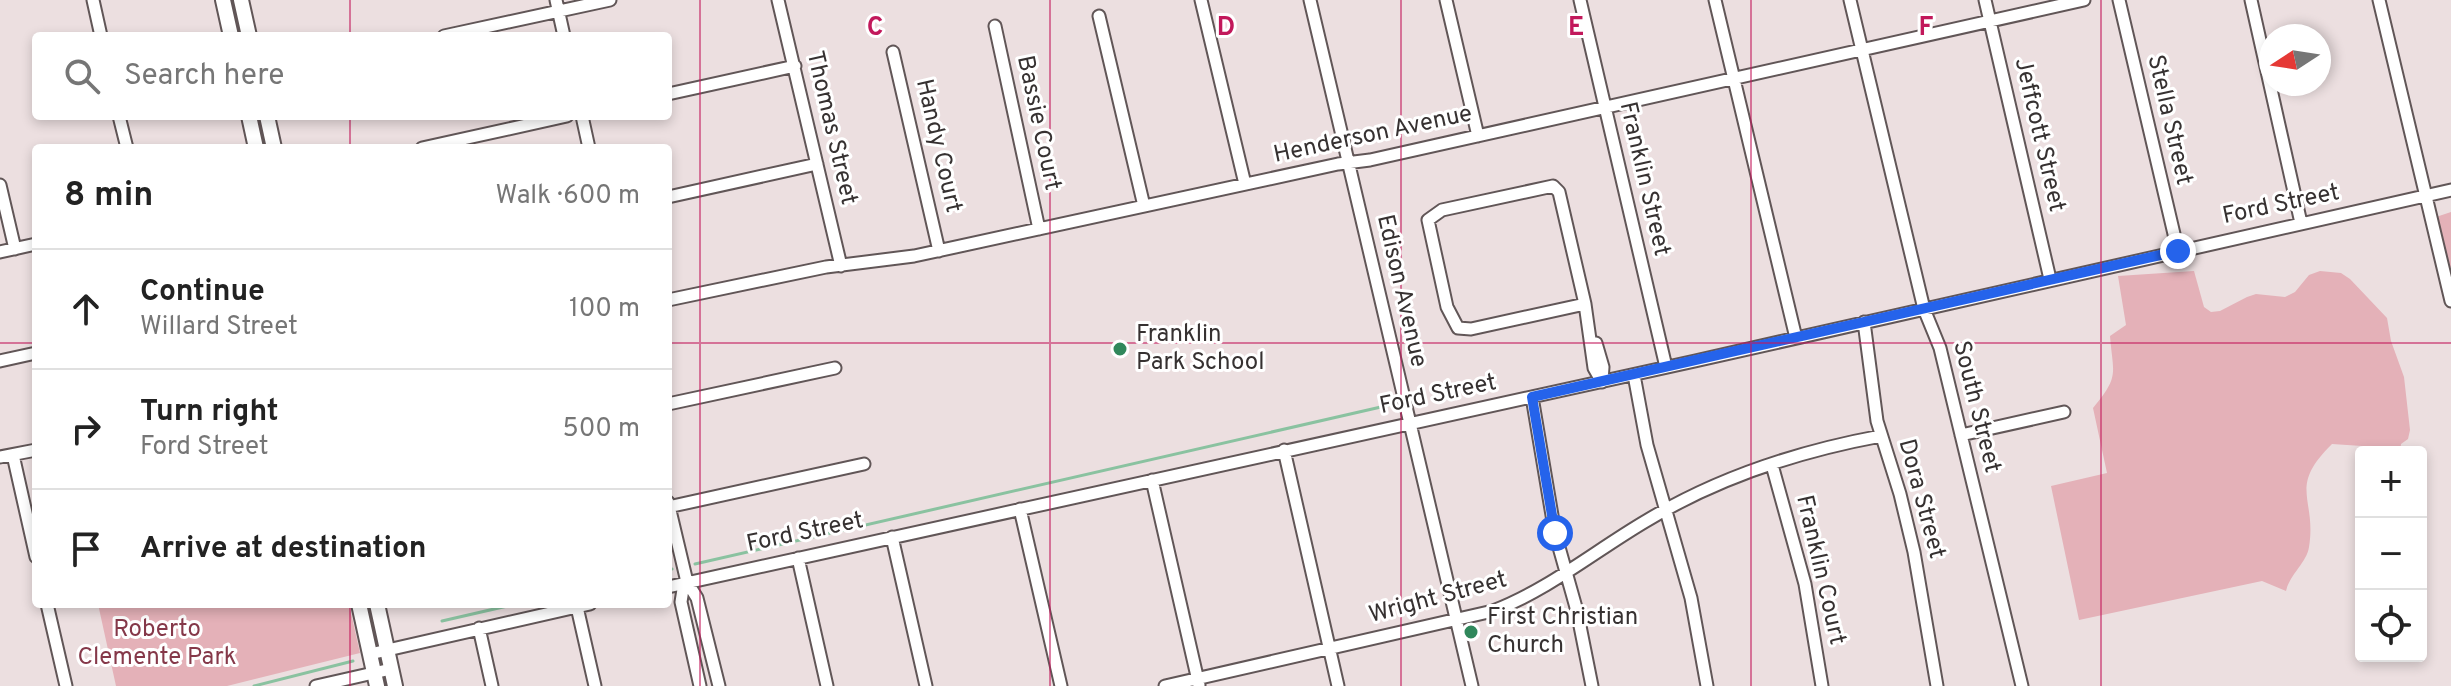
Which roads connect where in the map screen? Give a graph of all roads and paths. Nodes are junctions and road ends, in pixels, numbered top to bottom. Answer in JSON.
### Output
{"nodes":[{"id":1,"x":93,"y":0,"type":"edge"},
{"id":2,"x":223,"y":0,"type":"edge"},
{"id":3,"x":241,"y":0,"type":"edge"},
{"id":4,"x":610,"y":0,"type":"edge"},
{"id":5,"x":778,"y":0,"type":"edge"},
{"id":6,"x":1201,"y":0,"type":"edge"},
{"id":7,"x":1310,"y":0,"type":"edge"},
{"id":8,"x":1446,"y":0,"type":"edge"},
{"id":9,"x":1580,"y":0,"type":"edge"},
{"id":10,"x":1715,"y":0,"type":"edge"},
{"id":11,"x":1850,"y":0,"type":"edge"},
{"id":12,"x":1985,"y":0,"type":"edge"},
{"id":13,"x":2084,"y":0,"type":"edge"},
{"id":14,"x":2119,"y":0,"type":"edge"},
{"id":15,"x":2251,"y":0,"type":"edge"},
{"id":16,"x":2379,"y":0,"type":"edge"},
{"id":17,"x":557,"y":6,"type":"edge"},
{"id":18,"x":1099,"y":16,"type":"dead end"},
{"id":19,"x":1990,"y":21,"type":"junction"},
{"id":20,"x":995,"y":26,"type":"dead end"},
{"id":21,"x":100,"y":32,"type":"edge"},
{"id":22,"x":230,"y":32,"type":"edge"},
{"id":23,"x":248,"y":32,"type":"edge"},
{"id":24,"x":459,"y":32,"type":"edge"},
{"id":25,"x":563,"y":32,"type":"edge"},
{"id":26,"x":1862,"y":50,"type":"junction"},
{"id":27,"x":893,"y":52,"type":"dead end"},
{"id":28,"x":795,"y":66,"type":"junction"},
{"id":29,"x":1734,"y":79,"type":"junction"},
{"id":30,"x":672,"y":93,"type":"edge"},
{"id":31,"x":1604,"y":108,"type":"junction"},
{"id":32,"x":120,"y":120,"type":"edge"},
{"id":33,"x":250,"y":120,"type":"edge"},
{"id":34,"x":268,"y":120,"type":"edge"},
{"id":35,"x":549,"y":120,"type":"edge"},
{"id":36,"x":583,"y":120,"type":"edge"},
{"id":37,"x":1478,"y":136,"type":"junction"},
{"id":38,"x":126,"y":144,"type":"edge"},
{"id":39,"x":255,"y":144,"type":"edge"},
{"id":40,"x":273,"y":144,"type":"edge"},
{"id":41,"x":440,"y":144,"type":"edge"},
{"id":42,"x":588,"y":144,"type":"edge"},
{"id":43,"x":817,"y":164,"type":"junction"},
{"id":44,"x":1349,"y":164,"type":"junction"},
{"id":45,"x":1245,"y":184,"type":"junction"},
{"id":46,"x":0,"y":185,"type":"edge"},
{"id":47,"x":2451,"y":190,"type":"edge"},
{"id":48,"x":672,"y":196,"type":"edge"},
{"id":49,"x":2426,"y":196,"type":"junction"},
{"id":50,"x":1144,"y":206,"type":"junction"},
{"id":51,"x":2301,"y":223,"type":"junction"},
{"id":52,"x":1039,"y":229,"type":"junction"},
{"id":53,"x":32,"y":245,"type":"edge"},
{"id":54,"x":15,"y":249,"type":"junction"},
{"id":55,"x":939,"y":251,"type":"junction"},
{"id":56,"x":2178,"y":251,"type":"junction"},
{"id":57,"x":0,"y":252,"type":"edge"},
{"id":58,"x":841,"y":266,"type":"junction"},
{"id":59,"x":2050,"y":279,"type":"junction"},
{"id":60,"x":672,"y":299,"type":"edge"},
{"id":61,"x":2451,"y":301,"type":"edge"},
{"id":62,"x":1585,"y":304,"type":"junction"},
{"id":63,"x":1924,"y":309,"type":"junction"},
{"id":64,"x":1864,"y":322,"type":"junction"},
{"id":65,"x":1796,"y":338,"type":"junction"},
{"id":66,"x":32,"y":354,"type":"edge"},
{"id":67,"x":0,"y":361,"type":"edge"},
{"id":68,"x":1666,"y":367,"type":"junction"},
{"id":69,"x":835,"y":368,"type":"dead end"},
{"id":70,"x":1634,"y":375,"type":"junction"},
{"id":71,"x":1602,"y":382,"type":"junction"},
{"id":72,"x":1532,"y":397,"type":"junction"},
{"id":73,"x":672,"y":403,"type":"edge"},
{"id":74,"x":2064,"y":412,"type":"dead end"},
{"id":75,"x":1411,"y":424,"type":"junction"},
{"id":76,"x":1961,"y":435,"type":"junction"},
{"id":77,"x":1881,"y":436,"type":"junction"},
{"id":78,"x":1284,"y":450,"type":"junction"},
{"id":79,"x":32,"y":451,"type":"edge"},
{"id":80,"x":6,"y":456,"type":"edge"},
{"id":81,"x":864,"y":464,"type":"dead end"},
{"id":82,"x":1772,"y":465,"type":"junction"},
{"id":83,"x":1152,"y":480,"type":"junction"},
{"id":84,"x":672,"y":504,"type":"edge"},
{"id":85,"x":1020,"y":509,"type":"junction"},
{"id":86,"x":1666,"y":509,"type":"junction"},
{"id":87,"x":672,"y":522,"type":"edge"},
{"id":88,"x":892,"y":537,"type":"junction"},
{"id":89,"x":32,"y":544,"type":"edge"},
{"id":90,"x":798,"y":558,"type":"junction"},
{"id":91,"x":1566,"y":571,"type":"junction"},
{"id":92,"x":686,"y":583,"type":"junction"},
{"id":93,"x":672,"y":586,"type":"edge"},
{"id":94,"x":48,"y":608,"type":"edge"},
{"id":95,"x":360,"y":608,"type":"edge"},
{"id":96,"x":378,"y":608,"type":"edge"},
{"id":97,"x":572,"y":608,"type":"edge"},
{"id":98,"x":577,"y":608,"type":"edge"},
{"id":99,"x":1457,"y":619,"type":"junction"},
{"id":100,"x":479,"y":628,"type":"junction"},
{"id":101,"x":1329,"y":649,"type":"junction"},
{"id":102,"x":387,"y":650,"type":"junction"},
{"id":103,"x":370,"y":654,"type":"junction"},
{"id":104,"x":391,"y":669,"type":"junction"},
{"id":105,"x":376,"y":679,"type":"edge"},
{"id":106,"x":1198,"y":682,"type":"edge"},
{"id":107,"x":66,"y":686,"type":"edge"},
{"id":108,"x":316,"y":686,"type":"edge"},
{"id":109,"x":395,"y":686,"type":"edge"},
{"id":110,"x":492,"y":686,"type":"edge"},
{"id":111,"x":595,"y":686,"type":"edge"},
{"id":112,"x":700,"y":686,"type":"edge"},
{"id":113,"x":719,"y":686,"type":"edge"},
{"id":114,"x":827,"y":686,"type":"edge"},
{"id":115,"x":926,"y":686,"type":"edge"},
{"id":116,"x":1061,"y":686,"type":"edge"},
{"id":117,"x":1165,"y":686,"type":"edge"},
{"id":118,"x":1338,"y":686,"type":"edge"},
{"id":119,"x":1472,"y":686,"type":"edge"},
{"id":120,"x":1592,"y":686,"type":"edge"},
{"id":121,"x":1707,"y":686,"type":"edge"},
{"id":122,"x":1822,"y":686,"type":"edge"},
{"id":123,"x":1937,"y":686,"type":"edge"},
{"id":124,"x":2022,"y":686,"type":"edge"}],
"edges":[{"from":1,"to":21,"type":"street"},
{"from":2,"to":22,"type":"main road"},
{"from":3,"to":23,"type":"main road"},
{"from":4,"to":17,"type":"street"},
{"from":5,"to":28,"type":"street","name":"Thomas Street"},
{"from":6,"to":45,"type":"street"},
{"from":7,"to":44,"type":"street","name":"Edison Avenue"},
{"from":8,"to":37,"type":"street"},
{"from":9,"to":31,"type":"street","name":"Franklin Street"},
{"from":10,"to":29,"type":"street"},
{"from":11,"to":26,"type":"street","name":"South Street"},
{"from":12,"to":19,"type":"street","name":"Jeffcott Street"},
{"from":13,"to":19,"type":"street","name":"Henderson Avenue"},
{"from":14,"to":56,"type":"street","name":"Stella Street"},
{"from":15,"to":51,"type":"street"},
{"from":16,"to":49,"type":"street"},
{"from":17,"to":24,"type":"street"},
{"from":17,"to":25,"type":"street"},
{"from":18,"to":50,"type":"street"},
{"from":19,"to":26,"type":"street","name":"Henderson Avenue"},
{"from":19,"to":59,"type":"street","name":"Jeffcott Street"},
{"from":20,"to":52,"type":"street","name":"Bassie Court"},
{"from":26,"to":29,"type":"street","name":"Henderson Avenue"},
{"from":26,"to":63,"type":"street","name":"South Street"},
{"from":27,"to":55,"type":"street","name":"Handy Court"},
{"from":28,"to":30,"type":"street"},
{"from":28,"to":43,"type":"street","name":"Thomas Street"},
{"from":29,"to":31,"type":"street","name":"Henderson Avenue"},
{"from":29,"to":65,"type":"street"},
{"from":31,"to":37,"type":"street","name":"Henderson Avenue"},
{"from":31,"to":68,"type":"street","name":"Franklin Street"},
{"from":32,"to":38,"type":"street"},
{"from":33,"to":39,"type":"main road"},
{"from":34,"to":40,"type":"main road"},
{"from":35,"to":41,"type":"street"},
{"from":36,"to":42,"type":"street"},
{"from":37,"to":44,"type":"street","name":"Henderson Avenue"},
{"from":43,"to":48,"type":"street"},
{"from":43,"to":58,"type":"street","name":"Thomas Street"},
{"from":44,"to":45,"type":"street","name":"Henderson Avenue"},
{"from":44,"to":75,"type":"street","name":"Edison Avenue"},
{"from":45,"to":50,"type":"street","name":"Henderson Avenue"},
{"from":46,"to":54,"type":"street"},
{"from":47,"to":49,"type":"street","name":"Ford Street"},
{"from":49,"to":51,"type":"street","name":"Ford Street"},
{"from":49,"to":61,"type":"street"},
{"from":50,"to":52,"type":"street","name":"Henderson Avenue"},
{"from":51,"to":56,"type":"street","name":"Ford Street"},
{"from":52,"to":55,"type":"street","name":"Henderson Avenue"},
{"from":53,"to":54,"type":"street"},
{"from":54,"to":57,"type":"street"},
{"from":55,"to":58,"type":"street","name":"Henderson Avenue"},
{"from":56,"to":59,"type":"street","name":"Ford Street"},
{"from":58,"to":60,"type":"street","name":"Henderson Avenue"},
{"from":59,"to":63,"type":"street","name":"Ford Street"},
{"from":62,"to":62,"type":"street"},
{"from":62,"to":71,"type":"street"},
{"from":63,"to":64,"type":"street","name":"Ford Street"},
{"from":63,"to":76,"type":"street","name":"South Street"},
{"from":64,"to":65,"type":"street","name":"Ford Street"},
{"from":64,"to":77,"type":"street","name":"Dora Street"},
{"from":65,"to":68,"type":"street","name":"Ford Street"},
{"from":66,"to":67,"type":"street"},
{"from":68,"to":70,"type":"street","name":"Ford Street"},
{"from":69,"to":73,"type":"street"},
{"from":70,"to":71,"type":"street","name":"Ford Street"},
{"from":70,"to":86,"type":"street"},
{"from":71,"to":72,"type":"street","name":"Ford Street"},
{"from":72,"to":75,"type":"street","name":"Ford Street"},
{"from":72,"to":91,"type":"street"},
{"from":74,"to":76,"type":"street"},
{"from":75,"to":78,"type":"street","name":"Ford Street"},
{"from":75,"to":99,"type":"street","name":"Edison Avenue"},
{"from":76,"to":124,"type":"street","name":"South Street"},
{"from":77,"to":82,"type":"street","name":"Wright Street"},
{"from":77,"to":123,"type":"street","name":"Dora Street"},
{"from":78,"to":83,"type":"street","name":"Ford Street"},
{"from":78,"to":101,"type":"street"},
{"from":79,"to":80,"type":"street"},
{"from":80,"to":89,"type":"street"},
{"from":81,"to":84,"type":"street"},
{"from":82,"to":86,"type":"street","name":"Wright Street"},
{"from":82,"to":122,"type":"street","name":"Franklin Court"},
{"from":83,"to":85,"type":"street","name":"Ford Street"},
{"from":83,"to":106,"type":"street"},
{"from":85,"to":88,"type":"street","name":"Ford Street"},
{"from":85,"to":116,"type":"street"},
{"from":86,"to":91,"type":"street","name":"Wright Street"},
{"from":86,"to":121,"type":"street"},
{"from":87,"to":92,"type":"street"},
{"from":88,"to":90,"type":"street","name":"Ford Street"},
{"from":88,"to":115,"type":"street"},
{"from":90,"to":92,"type":"street","name":"Ford Street"},
{"from":90,"to":114,"type":"street"},
{"from":91,"to":99,"type":"street","name":"Wright Street"},
{"from":91,"to":120,"type":"street"},
{"from":92,"to":93,"type":"street","name":"Ford Street"},
{"from":92,"to":112,"type":"street"},
{"from":92,"to":113,"type":"street"},
{"from":94,"to":107,"type":"street"},
{"from":95,"to":103,"type":"main road"},
{"from":96,"to":102,"type":"main road"},
{"from":97,"to":100,"type":"street"},
{"from":98,"to":111,"type":"street"},
{"from":99,"to":101,"type":"street","name":"Wright Street"},
{"from":99,"to":119,"type":"street","name":"Edison Avenue"},
{"from":100,"to":102,"type":"street"},
{"from":100,"to":110,"type":"street"},
{"from":101,"to":106,"type":"street","name":"Wright Street"},
{"from":101,"to":118,"type":"street"},
{"from":102,"to":103,"type":"street"},
{"from":102,"to":104,"type":"main road"},
{"from":103,"to":105,"type":"main road"},
{"from":104,"to":105,"type":"street"},
{"from":104,"to":109,"type":"main road"},
{"from":105,"to":108,"type":"street"},
{"from":106,"to":117,"type":"street","name":"Wright Street"}]}
